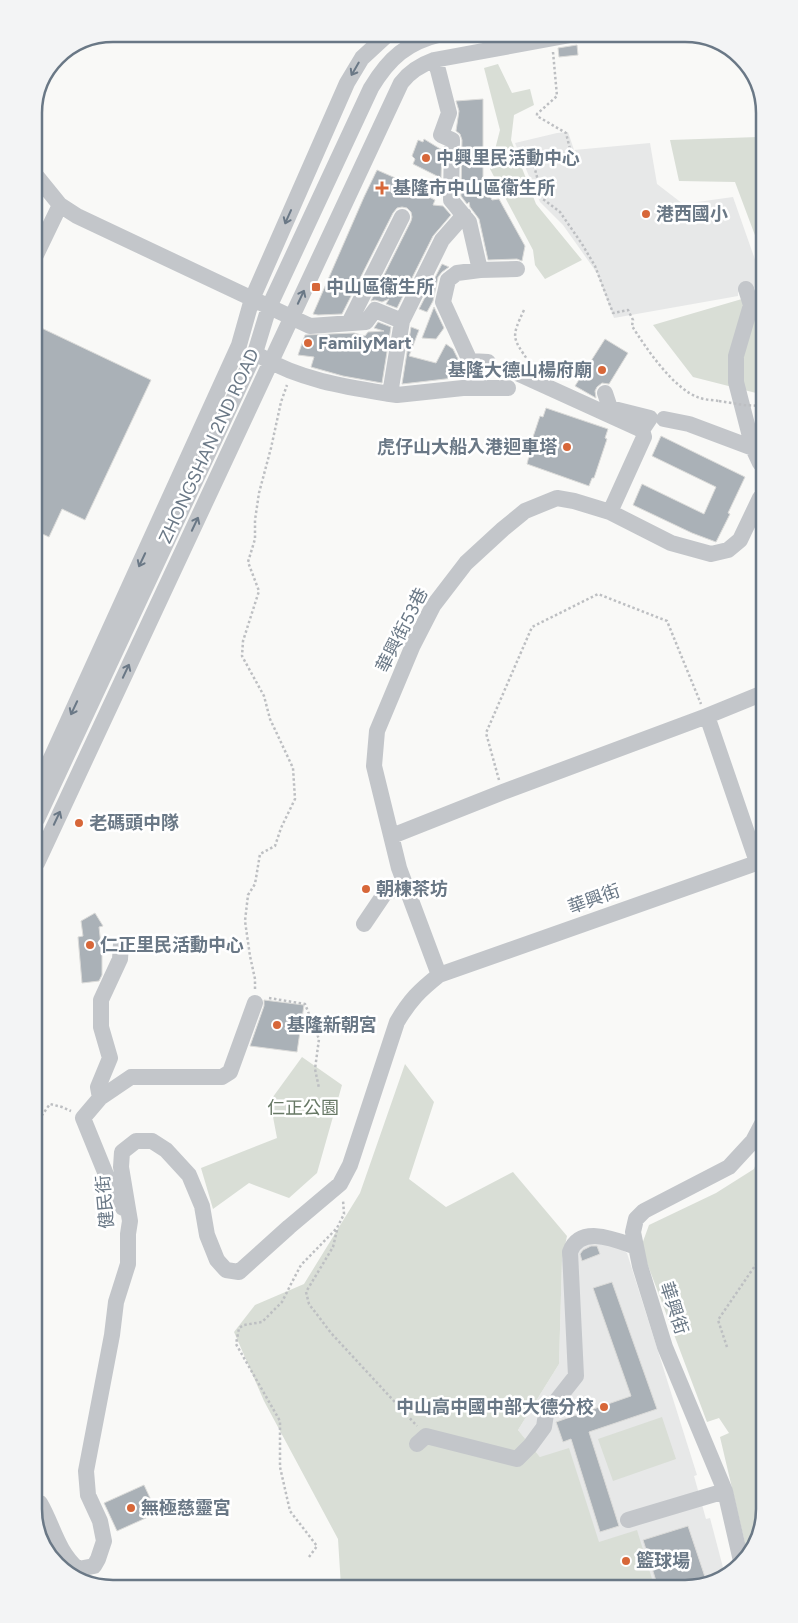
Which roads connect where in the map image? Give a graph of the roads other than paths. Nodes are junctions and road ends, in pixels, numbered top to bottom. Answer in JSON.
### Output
{"nodes":[{"id":1,"x":379,"y":42,"type":"edge"},
{"id":2,"x":415,"y":43,"type":"edge"},
{"id":3,"x":531,"y":43,"type":"edge"},
{"id":4,"x":434,"y":60,"type":"junction"},
{"id":5,"x":43,"y":184,"type":"edge"},
{"id":6,"x":60,"y":205,"type":"junction"},
{"id":7,"x":464,"y":216,"type":"junction"},
{"id":8,"x":402,"y":217,"type":"dead end"},
{"id":9,"x":43,"y":239,"type":"edge"},
{"id":10,"x":517,"y":269,"type":"dead end"},
{"id":11,"x":480,"y":270,"type":"junction"},
{"id":12,"x":746,"y":289,"type":"dead end"},
{"id":13,"x":252,"y":299,"type":"junction"},
{"id":14,"x":269,"y":307,"type":"junction"},
{"id":15,"x":291,"y":318,"type":"junction"},
{"id":16,"x":402,"y":321,"type":"junction"},
{"id":17,"x":349,"y":323,"type":"junction"},
{"id":18,"x":239,"y":345,"type":"junction"},
{"id":19,"x":255,"y":353,"type":"junction"},
{"id":20,"x":270,"y":362,"type":"junction"},
{"id":21,"x":488,"y":362,"type":"dead end"},
{"id":22,"x":519,"y":374,"type":"dead end"},
{"id":23,"x":508,"y":388,"type":"dead end"},
{"id":24,"x":606,"y":393,"type":"dead end"},
{"id":25,"x":390,"y":394,"type":"junction"},
{"id":26,"x":664,"y":419,"type":"dead end"},
{"id":27,"x":642,"y":430,"type":"junction"},
{"id":28,"x":756,"y":456,"type":"edge"},
{"id":29,"x":756,"y":506,"type":"edge"},
{"id":30,"x":610,"y":512,"type":"junction"},
{"id":31,"x":756,"y":696,"type":"edge"},
{"id":32,"x":707,"y":716,"type":"junction"},
{"id":33,"x":43,"y":781,"type":"edge"},
{"id":34,"x":43,"y":781,"type":"edge"},
{"id":35,"x":43,"y":785,"type":"edge"},
{"id":36,"x":68,"y":795,"type":"junction"},
{"id":37,"x":392,"y":836,"type":"junction"},
{"id":38,"x":756,"y":850,"type":"edge"},
{"id":39,"x":42,"y":851,"type":"edge"},
{"id":40,"x":756,"y":862,"type":"edge"},
{"id":41,"x":406,"y":886,"type":"junction"},
{"id":42,"x":364,"y":924,"type":"dead end"},
{"id":43,"x":122,"y":944,"type":"dead end"},
{"id":44,"x":439,"y":975,"type":"junction"},
{"id":45,"x":255,"y":1000,"type":"road end"},
{"id":46,"x":100,"y":1098,"type":"junction"},
{"id":47,"x":756,"y":1135,"type":"edge"},
{"id":48,"x":130,"y":1221,"type":"junction"},
{"id":49,"x":636,"y":1247,"type":"junction"},
{"id":50,"x":422,"y":1440,"type":"road end"},
{"id":51,"x":725,"y":1491,"type":"junction"},
{"id":52,"x":42,"y":1506,"type":"edge"},
{"id":53,"x":628,"y":1520,"type":"dead end"},
{"id":54,"x":739,"y":1554,"type":"edge"}],
"edges":[{"from":1,"to":13,"type":"street","name":"ZHONGSHAN 2ND ROAD","one_way":true},
{"from":2,"to":14,"type":"street","name":"ZHONGSHAN 2ND ROAD"},
{"from":3,"to":4,"type":"street","name":"ZHONGSHAN 2ND ROAD"},
{"from":4,"to":7,"type":"street"},
{"from":15,"to":4,"type":"street","name":"ZHONGSHAN 2ND ROAD","one_way":true},
{"from":5,"to":6,"type":"street"},
{"from":6,"to":9,"type":"street"},
{"from":6,"to":13,"type":"street"},
{"from":7,"to":11,"type":"street"},
{"from":7,"to":16,"type":"street"},
{"from":8,"to":17,"type":"street"},
{"from":10,"to":11,"type":"street"},
{"from":11,"to":21,"type":"street"},
{"from":12,"to":28,"type":"street"},
{"from":13,"to":14,"type":"street"},
{"from":13,"to":18,"type":"street","name":"ZHONGSHAN 2ND ROAD"},
{"from":14,"to":15,"type":"street"},
{"from":14,"to":19,"type":"street","name":"ZHONGSHAN 2ND ROAD"},
{"from":15,"to":17,"type":"street"},
{"from":15,"to":20,"type":"street","name":"ZHONGSHAN 2ND ROAD"},
{"from":16,"to":17,"type":"street"},
{"from":16,"to":25,"type":"street"},
{"from":18,"to":19,"type":"street"},
{"from":18,"to":33,"type":"street","name":"ZHONGSHAN 2ND ROAD","one_way":true},
{"from":19,"to":20,"type":"street"},
{"from":19,"to":34,"type":"street","name":"ZHONGSHAN 2ND ROAD"},
{"from":20,"to":25,"type":"street"},
{"from":36,"to":20,"type":"street","name":"ZHONGSHAN 2ND ROAD","one_way":true},
{"from":22,"to":27,"type":"street"},
{"from":23,"to":25,"type":"street"},
{"from":24,"to":27,"type":"street"},
{"from":26,"to":28,"type":"street"},
{"from":27,"to":30,"type":"street"},
{"from":29,"to":30,"type":"street","name":"華興街53巷"},
{"from":30,"to":37,"type":"street","name":"華興街53巷"},
{"from":31,"to":32,"type":"street"},
{"from":32,"to":37,"type":"street"},
{"from":32,"to":38,"type":"street"},
{"from":35,"to":36,"type":"street"},
{"from":39,"to":36,"type":"street","name":"ZHONGSHAN 2ND ROAD","one_way":true},
{"from":37,"to":41,"type":"street","name":"華興街53巷"},
{"from":40,"to":44,"type":"street","name":"華興街"},
{"from":41,"to":42,"type":"street"},
{"from":41,"to":44,"type":"street","name":"華興街53巷"},
{"from":43,"to":46,"type":"street"},
{"from":44,"to":48,"type":"street","name":"健民街"},
{"from":45,"to":46,"type":"street"},
{"from":46,"to":48,"type":"street"},
{"from":47,"to":49,"type":"street","name":"華興街"},
{"from":48,"to":52,"type":"street","name":"健民街"},
{"from":49,"to":50,"type":"street"},
{"from":49,"to":51,"type":"street","name":"華興街"},
{"from":51,"to":53,"type":"street"},
{"from":51,"to":54,"type":"street","name":"華興街"}]}
